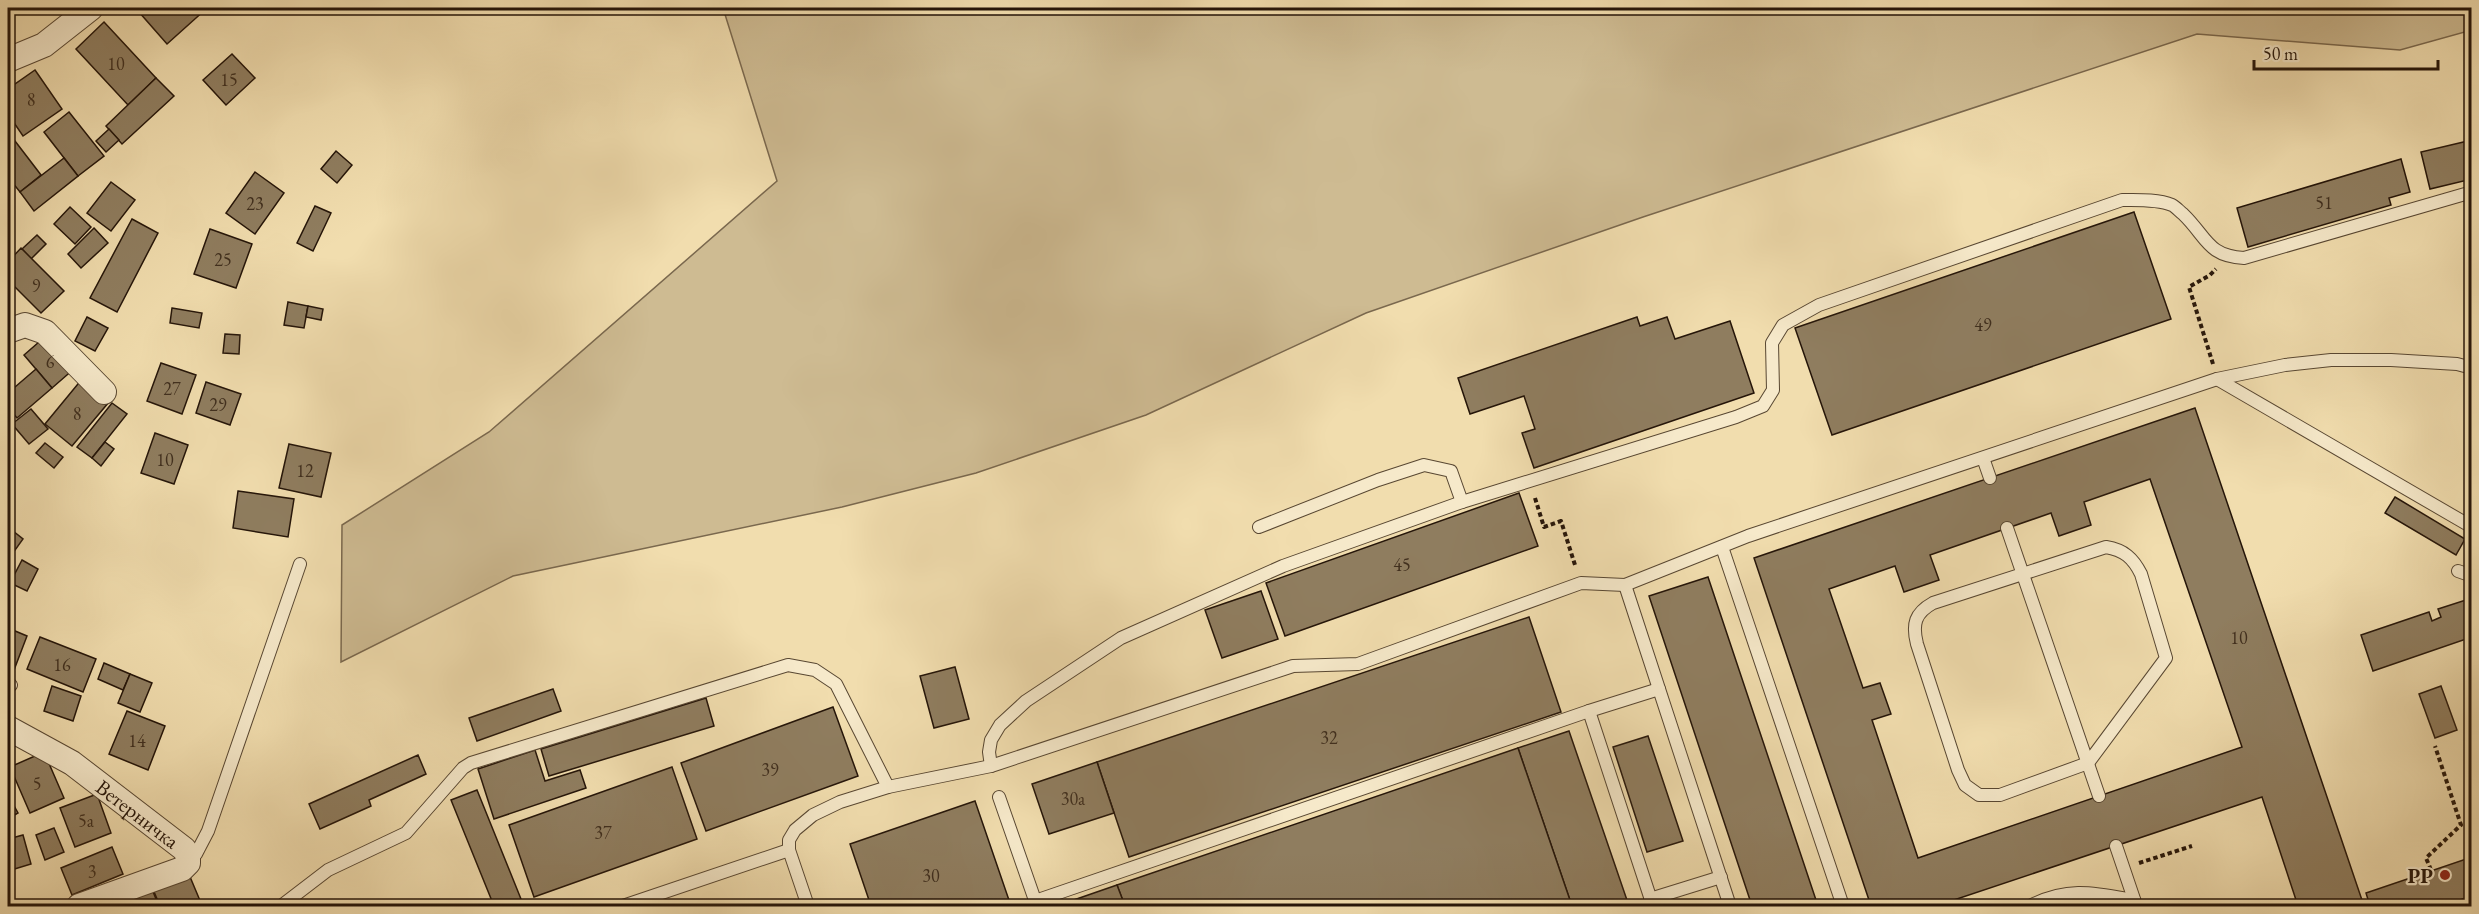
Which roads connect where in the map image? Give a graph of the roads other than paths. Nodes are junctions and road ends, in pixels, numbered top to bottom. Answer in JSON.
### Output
{"nodes":[{"id":1,"x":91,"y":8,"type":"edge"},
{"id":2,"x":8,"y":60,"type":"edge"},
{"id":3,"x":2472,"y":192,"type":"edge"},
{"id":4,"x":8,"y":331,"type":"edge"},
{"id":5,"x":2472,"y":368,"type":"edge"},
{"id":6,"x":2217,"y":379,"type":"junction"},
{"id":7,"x":104,"y":392,"type":"dead end"},
{"id":8,"x":1983,"y":458,"type":"junction"},
{"id":9,"x":1990,"y":478,"type":"dead end"},
{"id":10,"x":1462,"y":502,"type":"junction"},
{"id":11,"x":1259,"y":527,"type":"dead end"},
{"id":12,"x":2472,"y":527,"type":"edge"},
{"id":13,"x":2007,"y":528,"type":"dead end"},
{"id":14,"x":1722,"y":547,"type":"junction"},
{"id":15,"x":300,"y":564,"type":"dead end"},
{"id":16,"x":2458,"y":571,"type":"dead end"},
{"id":17,"x":2023,"y":574,"type":"junction"},
{"id":18,"x":2472,"y":576,"type":"edge"},
{"id":19,"x":1625,"y":585,"type":"junction"},
{"id":20,"x":1659,"y":689,"type":"junction"},
{"id":21,"x":1589,"y":711,"type":"junction"},
{"id":22,"x":8,"y":728,"type":"edge"},
{"id":23,"x":2088,"y":763,"type":"junction"},
{"id":24,"x":991,"y":766,"type":"junction"},
{"id":25,"x":888,"y":787,"type":"junction"},
{"id":26,"x":2099,"y":796,"type":"dead end"},
{"id":27,"x":999,"y":797,"type":"dead end"},
{"id":28,"x":2116,"y":846,"type":"dead end"},
{"id":29,"x":789,"y":850,"type":"junction"},
{"id":30,"x":189,"y":860,"type":"junction"},
{"id":31,"x":1721,"y":877,"type":"junction"},
{"id":32,"x":1652,"y":903,"type":"edge"},
{"id":33,"x":2136,"y":903,"type":"edge"},
{"id":34,"x":1036,"y":904,"type":"edge"},
{"id":35,"x":79,"y":906,"type":"edge"},
{"id":36,"x":281,"y":906,"type":"edge"},
{"id":37,"x":623,"y":906,"type":"edge"},
{"id":38,"x":808,"y":906,"type":"edge"},
{"id":39,"x":1730,"y":906,"type":"edge"},
{"id":40,"x":1843,"y":906,"type":"edge"},
{"id":41,"x":2030,"y":906,"type":"edge"}],
"edges":[{"from":1,"to":2,"type":"street"},
{"from":3,"to":10,"type":"lane"},
{"from":4,"to":7,"type":"street"},
{"from":5,"to":6,"type":"lane"},
{"from":6,"to":8,"type":"lane"},
{"from":6,"to":12,"type":"lane"},
{"from":8,"to":9,"type":"lane"},
{"from":8,"to":14,"type":"lane"},
{"from":10,"to":11,"type":"lane"},
{"from":10,"to":24,"type":"lane"},
{"from":13,"to":17,"type":"lane"},
{"from":14,"to":19,"type":"lane"},
{"from":14,"to":40,"type":"lane"},
{"from":15,"to":30,"type":"lane"},
{"from":16,"to":18,"type":"lane"},
{"from":17,"to":23,"type":"lane"},
{"from":17,"to":23,"type":"lane"},
{"from":17,"to":23,"type":"lane"},
{"from":19,"to":20,"type":"lane"},
{"from":19,"to":24,"type":"lane"},
{"from":20,"to":21,"type":"lane"},
{"from":20,"to":31,"type":"lane"},
{"from":21,"to":32,"type":"lane"},
{"from":21,"to":34,"type":"lane"},
{"from":22,"to":30,"type":"street","name":"Ветерничка"},
{"from":23,"to":26,"type":"lane"},
{"from":24,"to":25,"type":"lane"},
{"from":25,"to":29,"type":"lane"},
{"from":25,"to":36,"type":"lane"},
{"from":27,"to":34,"type":"lane"},
{"from":28,"to":33,"type":"lane"},
{"from":29,"to":37,"type":"lane"},
{"from":29,"to":38,"type":"lane"},
{"from":30,"to":35,"type":"street","name":"Ветерничка"},
{"from":31,"to":32,"type":"lane"},
{"from":31,"to":39,"type":"lane"},
{"from":33,"to":41,"type":"lane"}]}
